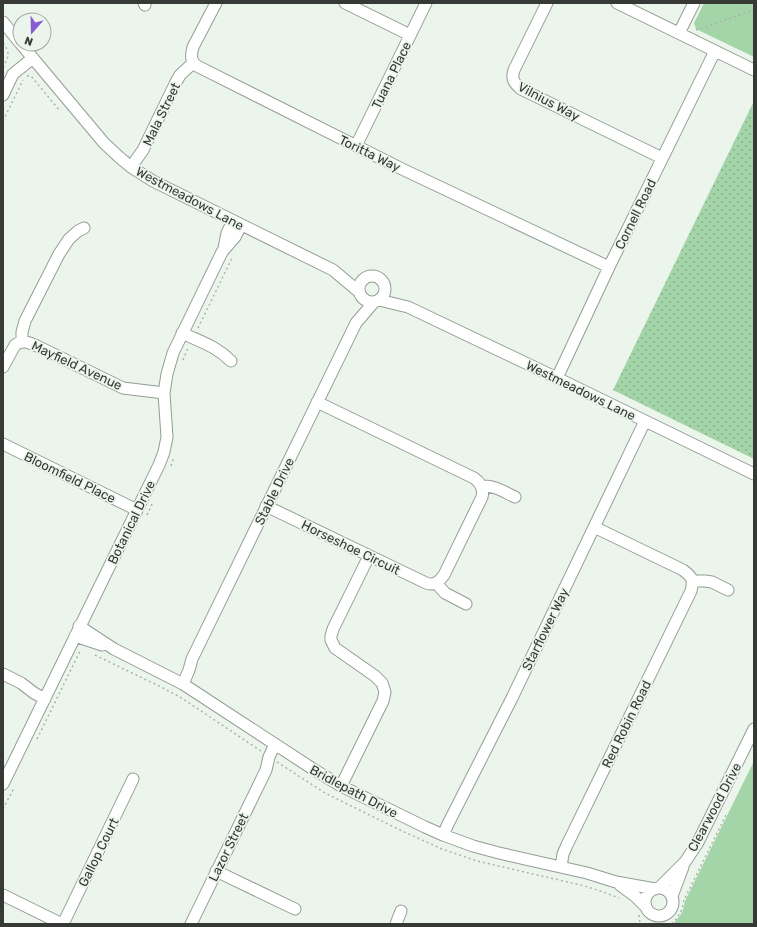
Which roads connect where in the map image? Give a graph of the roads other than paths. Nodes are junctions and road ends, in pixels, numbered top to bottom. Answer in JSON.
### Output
{"nodes":[{"id":1,"x":216,"y":3,"type":"edge"},
{"id":2,"x":345,"y":3,"type":"edge"},
{"id":3,"x":426,"y":3,"type":"edge"},
{"id":4,"x":547,"y":3,"type":"edge"},
{"id":5,"x":617,"y":3,"type":"edge"},
{"id":6,"x":694,"y":3,"type":"edge"},
{"id":7,"x":3,"y":22,"type":"edge"},
{"id":8,"x":12,"y":33,"type":"edge"},
{"id":9,"x":679,"y":33,"type":"junction"},
{"id":10,"x":410,"y":35,"type":"junction"},
{"id":11,"x":715,"y":51,"type":"junction"},
{"id":12,"x":24,"y":52,"type":"edge"},
{"id":13,"x":28,"y":52,"type":"edge"},
{"id":14,"x":193,"y":63,"type":"junction"},
{"id":15,"x":754,"y":70,"type":"edge"},
{"id":16,"x":3,"y":95,"type":"edge"},
{"id":17,"x":356,"y":146,"type":"junction"},
{"id":18,"x":662,"y":158,"type":"junction"},
{"id":19,"x":131,"y":167,"type":"junction"},
{"id":20,"x":237,"y":223,"type":"junction"},
{"id":21,"x":84,"y":228,"type":"dead end"},
{"id":22,"x":609,"y":267,"type":"junction"},
{"id":23,"x":333,"y":270,"type":"junction"},
{"id":24,"x":366,"y":277,"type":"junction"},
{"id":25,"x":385,"y":287,"type":"junction"},
{"id":26,"x":359,"y":293,"type":"junction"},
{"id":27,"x":377,"y":301,"type":"junction"},
{"id":28,"x":408,"y":307,"type":"junction"},
{"id":29,"x":356,"y":323,"type":"junction"},
{"id":30,"x":182,"y":333,"type":"junction"},
{"id":31,"x":22,"y":342,"type":"junction"},
{"id":32,"x":231,"y":361,"type":"dead end"},
{"id":33,"x":3,"y":367,"type":"edge"},
{"id":34,"x":557,"y":378,"type":"junction"},
{"id":35,"x":164,"y":393,"type":"junction"},
{"id":36,"x":317,"y":402,"type":"junction"},
{"id":37,"x":645,"y":421,"type":"junction"},
{"id":38,"x":3,"y":444,"type":"edge"},
{"id":39,"x":754,"y":474,"type":"edge"},
{"id":40,"x":482,"y":486,"type":"junction"},
{"id":41,"x":515,"y":497,"type":"dead end"},
{"id":42,"x":266,"y":506,"type":"junction"},
{"id":43,"x":137,"y":510,"type":"junction"},
{"id":44,"x":594,"y":527,"type":"junction"},
{"id":45,"x":369,"y":556,"type":"junction"},
{"id":46,"x":693,"y":581,"type":"junction"},
{"id":47,"x":436,"y":583,"type":"junction"},
{"id":48,"x":728,"y":590,"type":"dead end"},
{"id":49,"x":466,"y":604,"type":"dead end"},
{"id":50,"x":77,"y":631,"type":"junction"},
{"id":51,"x":3,"y":674,"type":"edge"},
{"id":52,"x":180,"y":682,"type":"junction"},
{"id":53,"x":46,"y":695,"type":"junction"},
{"id":54,"x":754,"y":729,"type":"edge"},
{"id":55,"x":278,"y":746,"type":"junction"},
{"id":56,"x":133,"y":780,"type":"dead end"},
{"id":57,"x":3,"y":784,"type":"edge"},
{"id":58,"x":341,"y":786,"type":"junction"},
{"id":59,"x":444,"y":836,"type":"junction"},
{"id":60,"x":685,"y":862,"type":"junction"},
{"id":61,"x":561,"y":867,"type":"junction"},
{"id":62,"x":216,"y":871,"type":"junction"},
{"id":63,"x":616,"y":882,"type":"junction"},
{"id":64,"x":657,"y":888,"type":"junction"},
{"id":65,"x":3,"y":895,"type":"edge"},
{"id":66,"x":672,"y":896,"type":"junction"},
{"id":67,"x":295,"y":909,"type":"dead end"},
{"id":68,"x":647,"y":910,"type":"junction"},
{"id":69,"x":402,"y":911,"type":"dead end"},
{"id":70,"x":666,"y":921,"type":"edge"},
{"id":71,"x":63,"y":924,"type":"edge"},
{"id":72,"x":191,"y":924,"type":"edge"},
{"id":73,"x":396,"y":924,"type":"edge"},
{"id":74,"x":648,"y":924,"type":"edge"}],
"edges":[{"from":1,"to":14,"type":"street"},
{"from":2,"to":10,"type":"street"},
{"from":3,"to":10,"type":"street","name":"Tuana Place"},
{"from":4,"to":18,"type":"street","name":"Vilnius Way"},
{"from":5,"to":9,"type":"street"},
{"from":6,"to":9,"type":"street"},
{"from":7,"to":8,"type":"street","name":"Westmeadows Lane"},
{"from":9,"to":11,"type":"street"},
{"from":10,"to":17,"type":"street","name":"Tuana Place"},
{"from":11,"to":15,"type":"street"},
{"from":11,"to":18,"type":"street","name":"Cornell Road"},
{"from":12,"to":16,"type":"street"},
{"from":13,"to":19,"type":"street","name":"Westmeadows Lane"},
{"from":14,"to":17,"type":"street","name":"Toritta Way"},
{"from":14,"to":19,"type":"street","name":"Mala Street"},
{"from":17,"to":22,"type":"street","name":"Toritta Way"},
{"from":18,"to":22,"type":"street","name":"Cornell Road"},
{"from":19,"to":20,"type":"street","name":"Westmeadows Lane"},
{"from":20,"to":23,"type":"street","name":"Westmeadows Lane"},
{"from":20,"to":30,"type":"street","name":"Botanical Drive"},
{"from":21,"to":31,"type":"street"},
{"from":22,"to":34,"type":"street","name":"Cornell Road"},
{"from":23,"to":24,"type":"street","name":"Westmeadows Lane"},
{"from":23,"to":26,"type":"street","name":"Westmeadows Lane"},
{"from":24,"to":25,"type":"street"},
{"from":24,"to":26,"type":"street"},
{"from":25,"to":27,"type":"street"},
{"from":25,"to":28,"type":"street","name":"Westmeadows Lane"},
{"from":26,"to":27,"type":"street"},
{"from":26,"to":29,"type":"street","name":"Stable Drive"},
{"from":27,"to":28,"type":"street","name":"Westmeadows Lane"},
{"from":27,"to":29,"type":"street","name":"Stable Drive"},
{"from":28,"to":34,"type":"street","name":"Westmeadows Lane"},
{"from":29,"to":36,"type":"street","name":"Stable Drive"},
{"from":30,"to":32,"type":"street"},
{"from":30,"to":35,"type":"street","name":"Botanical Drive"},
{"from":31,"to":33,"type":"street","name":"Mayfield Avenue"},
{"from":31,"to":35,"type":"street","name":"Mayfield Avenue"},
{"from":34,"to":37,"type":"street","name":"Westmeadows Lane"},
{"from":35,"to":43,"type":"street","name":"Botanical Drive"},
{"from":36,"to":40,"type":"street"},
{"from":36,"to":42,"type":"street","name":"Stable Drive"},
{"from":37,"to":39,"type":"street","name":"Westmeadows Lane"},
{"from":37,"to":44,"type":"street","name":"Starflower Way"},
{"from":38,"to":43,"type":"street","name":"Bloomfield Place"},
{"from":40,"to":41,"type":"street"},
{"from":40,"to":47,"type":"street"},
{"from":42,"to":45,"type":"street","name":"Horseshoe Circuit"},
{"from":42,"to":52,"type":"street","name":"Stable Drive"},
{"from":43,"to":50,"type":"street","name":"Botanical Drive"},
{"from":44,"to":46,"type":"street"},
{"from":44,"to":59,"type":"street","name":"Starflower Way"},
{"from":45,"to":47,"type":"street","name":"Horseshoe Circuit"},
{"from":45,"to":58,"type":"street"},
{"from":46,"to":48,"type":"street"},
{"from":46,"to":61,"type":"street","name":"Red Robin Road"},
{"from":47,"to":49,"type":"street"},
{"from":50,"to":52,"type":"street","name":"Bridlepath Drive"},
{"from":50,"to":53,"type":"street","name":"Botanical Drive"},
{"from":51,"to":53,"type":"street"},
{"from":52,"to":55,"type":"street","name":"Bridlepath Drive"},
{"from":53,"to":57,"type":"street","name":"Botanical Drive"},
{"from":54,"to":60,"type":"street","name":"Clearwood Drive"},
{"from":55,"to":58,"type":"street","name":"Bridlepath Drive"},
{"from":55,"to":62,"type":"street","name":"Lazor Street"},
{"from":56,"to":71,"type":"street","name":"Gallop Court"},
{"from":58,"to":59,"type":"street","name":"Bridlepath Drive"},
{"from":59,"to":61,"type":"street","name":"Bridlepath Drive"},
{"from":60,"to":64,"type":"street","name":"Clearwood Drive"},
{"from":60,"to":66,"type":"street","name":"Clearwood Drive"},
{"from":61,"to":63,"type":"street","name":"Bridlepath Drive"},
{"from":62,"to":67,"type":"street"},
{"from":62,"to":72,"type":"street","name":"Lazor Street"},
{"from":63,"to":64,"type":"street","name":"Bridlepath Drive"},
{"from":63,"to":68,"type":"street","name":"Bridlepath Drive"},
{"from":64,"to":66,"type":"street"},
{"from":64,"to":68,"type":"street"},
{"from":65,"to":71,"type":"street"},
{"from":66,"to":70,"type":"street"},
{"from":68,"to":70,"type":"street"},
{"from":68,"to":74,"type":"street"},
{"from":69,"to":73,"type":"street"}]}
